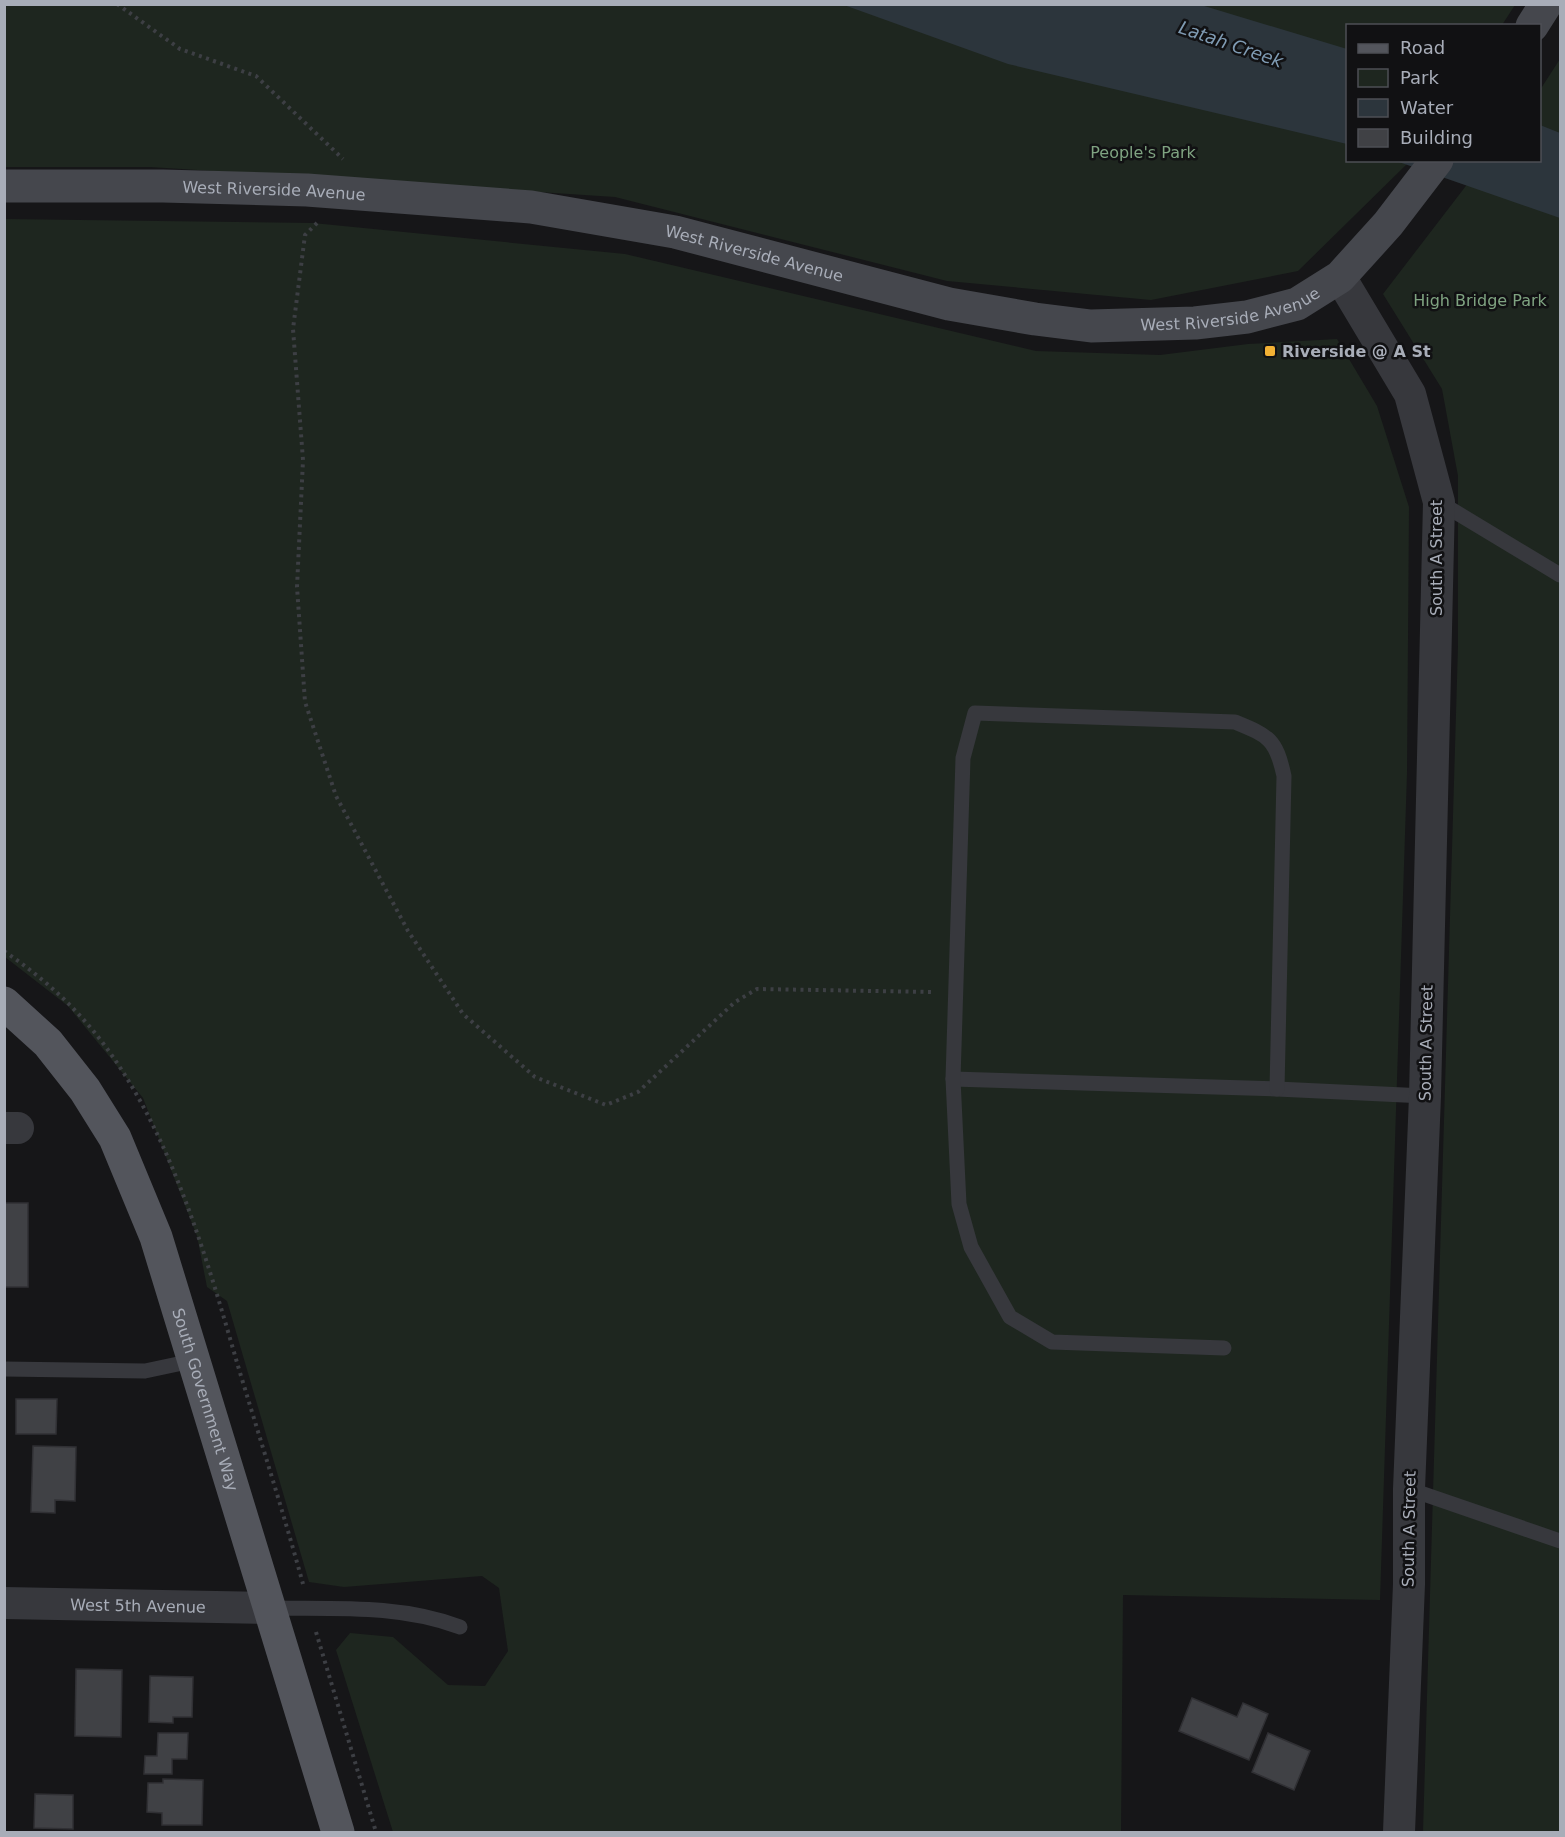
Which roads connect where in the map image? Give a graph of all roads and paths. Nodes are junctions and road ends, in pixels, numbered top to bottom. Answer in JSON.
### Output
{"nodes":[{"id":1,"x":117,"y":4,"type":"edge"},
{"id":2,"x":1546,"y":4,"type":"edge"},
{"id":3,"x":1533,"y":24,"type":"edge"},
{"id":4,"x":1435,"y":162,"type":"edge"},
{"id":5,"x":4,"y":186,"type":"edge"},
{"id":6,"x":348,"y":194,"type":"junction"},
{"id":7,"x":1340,"y":277,"type":"junction"},
{"id":8,"x":1439,"y":502,"type":"junction"},
{"id":9,"x":1560,"y":575,"type":"edge"},
{"id":10,"x":954,"y":992,"type":"junction"},
{"id":11,"x":4,"y":1003,"type":"edge"},
{"id":12,"x":953,"y":1079,"type":"junction"},
{"id":13,"x":1277,"y":1089,"type":"junction"},
{"id":14,"x":1425,"y":1096,"type":"junction"},
{"id":15,"x":1224,"y":1348,"type":"dead end"},
{"id":16,"x":192,"y":1361,"type":"junction"},
{"id":17,"x":4,"y":1368,"type":"edge"},
{"id":18,"x":1409,"y":1489,"type":"junction"},
{"id":19,"x":1560,"y":1541,"type":"edge"},
{"id":20,"x":4,"y":1603,"type":"edge"},
{"id":21,"x":269,"y":1608,"type":"junction"},
{"id":22,"x":460,"y":1627,"type":"dead end"},
{"id":23,"x":338,"y":1833,"type":"edge"},
{"id":24,"x":1399,"y":1833,"type":"edge"}],
"edges":[{"from":1,"to":6,"type":"path"},
{"from":2,"to":3,"type":"main road"},
{"from":4,"to":7,"type":"main road","name":"West Riverside Avenue"},
{"from":5,"to":6,"type":"main road","name":"West Riverside Avenue"},
{"from":6,"to":7,"type":"main road","name":"West Riverside Avenue"},
{"from":6,"to":10,"type":"path"},
{"from":7,"to":8,"type":"street","name":"South A Street"},
{"from":8,"to":9,"type":"lane"},
{"from":8,"to":14,"type":"street","name":"South A Street"},
{"from":10,"to":12,"type":"lane"},
{"from":10,"to":13,"type":"lane"},
{"from":11,"to":16,"type":"main road","name":"South Government Way"},
{"from":12,"to":13,"type":"lane"},
{"from":12,"to":15,"type":"lane"},
{"from":13,"to":14,"type":"lane"},
{"from":14,"to":18,"type":"street","name":"South A Street"},
{"from":16,"to":17,"type":"lane"},
{"from":16,"to":21,"type":"main road","name":"South Government Way"},
{"from":18,"to":19,"type":"lane"},
{"from":18,"to":24,"type":"street","name":"South A Street"},
{"from":20,"to":21,"type":"street","name":"West 5th Avenue"},
{"from":21,"to":22,"type":"lane"},
{"from":21,"to":23,"type":"main road","name":"South Government Way"}]}
